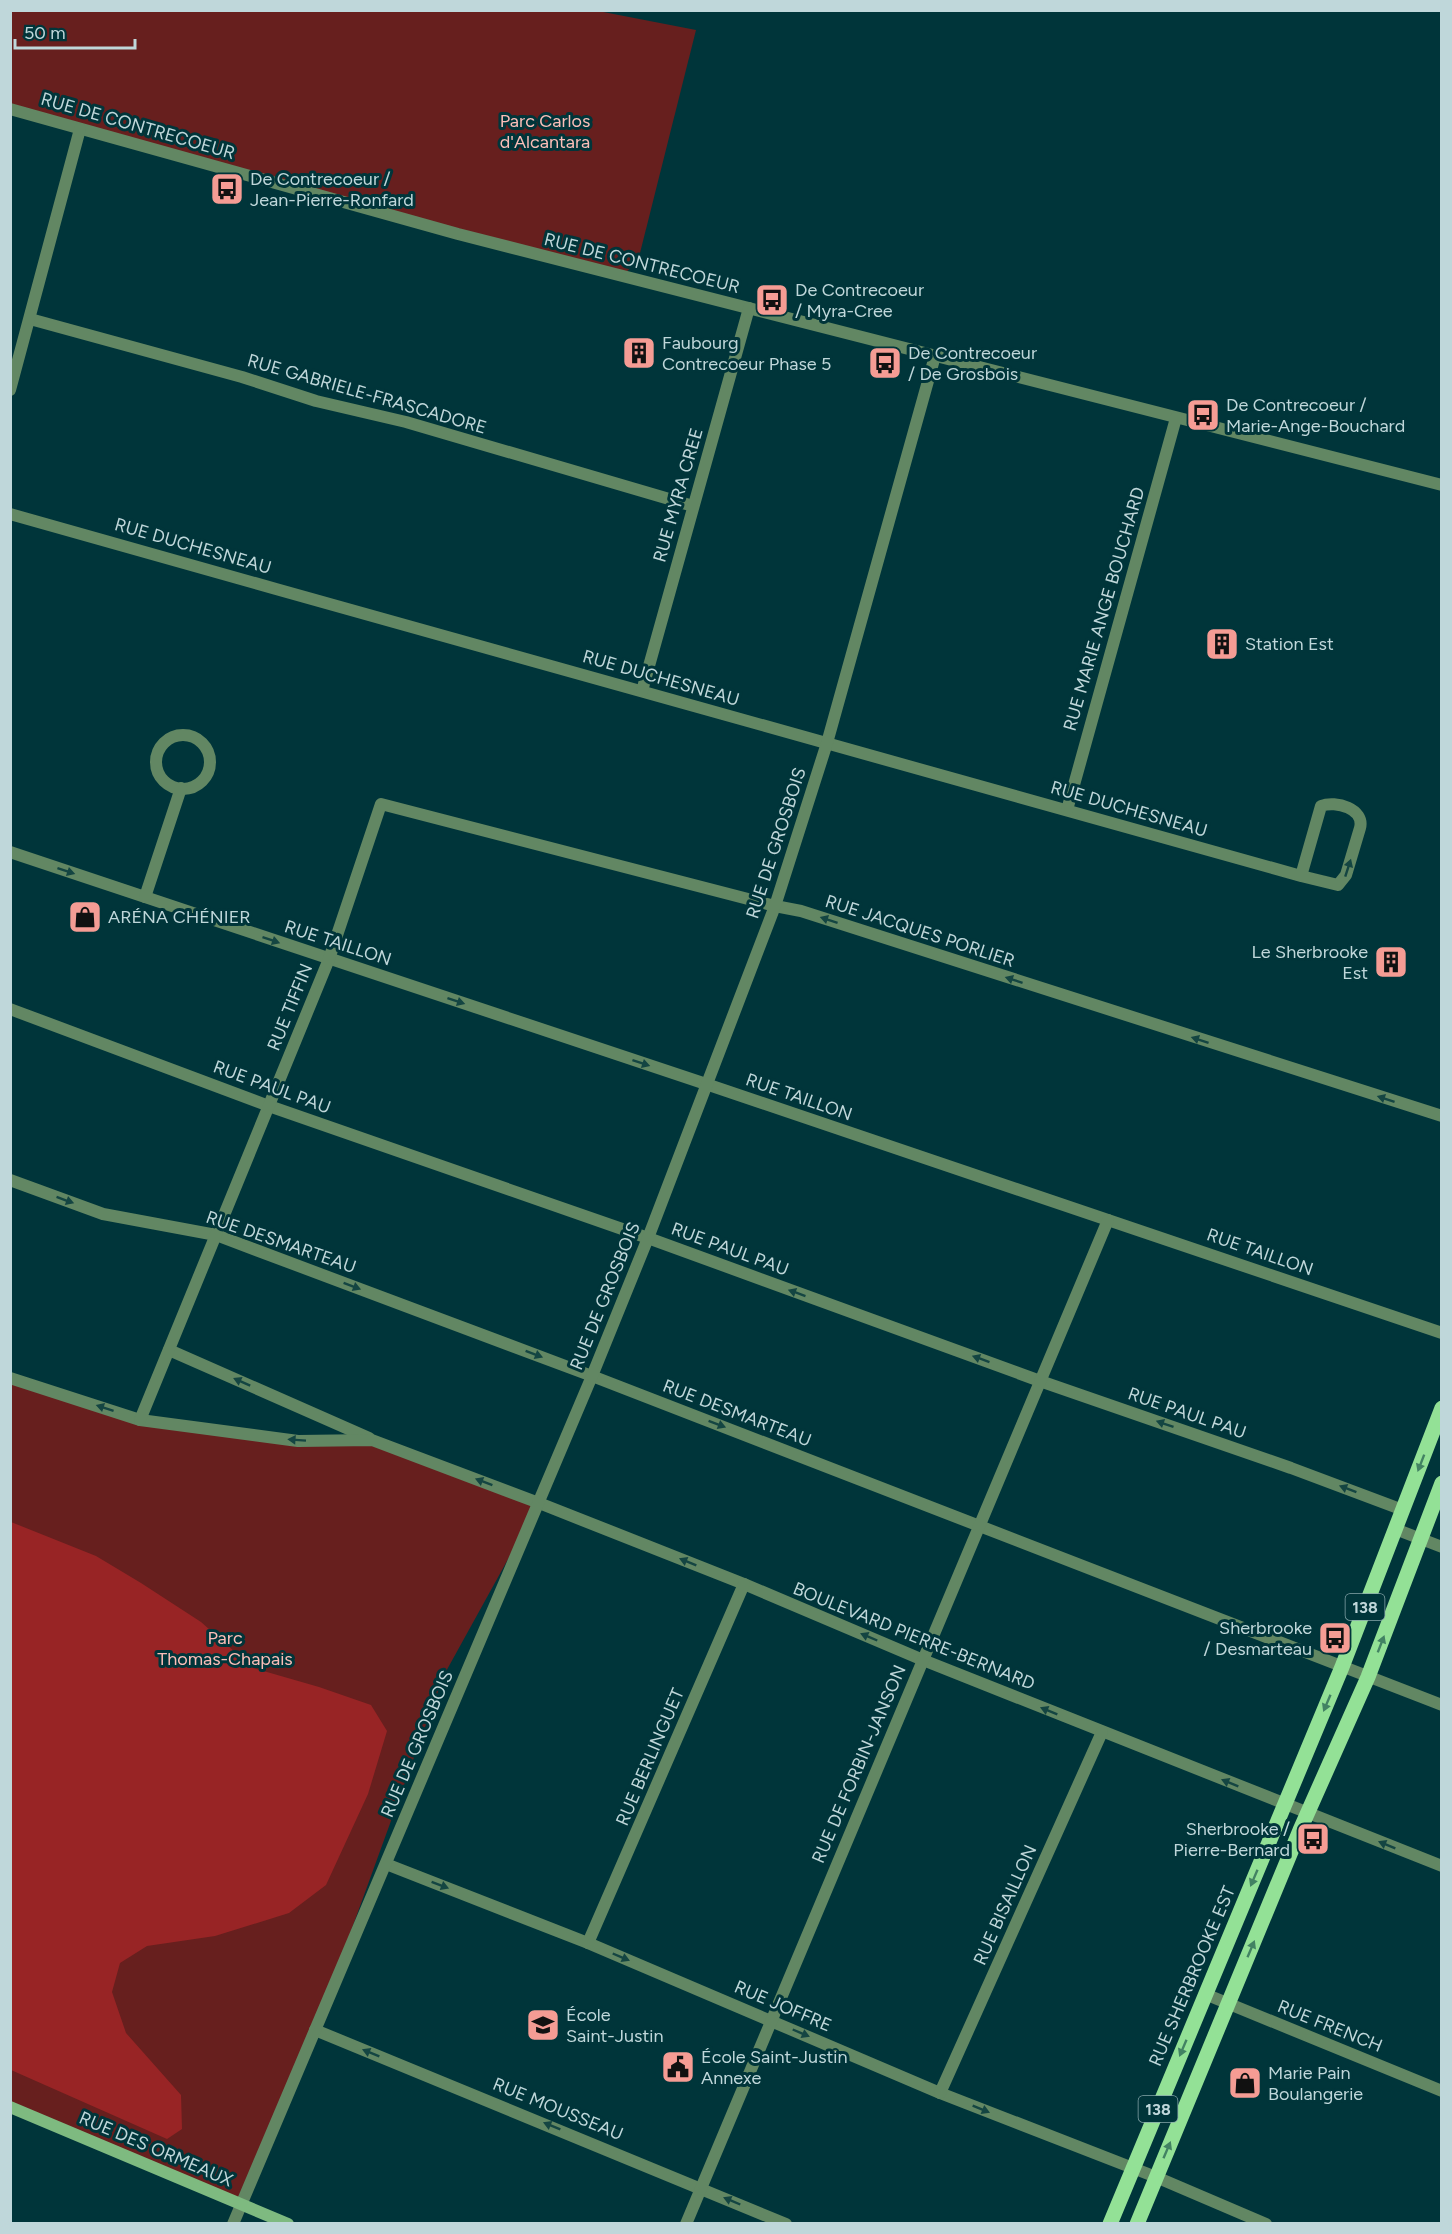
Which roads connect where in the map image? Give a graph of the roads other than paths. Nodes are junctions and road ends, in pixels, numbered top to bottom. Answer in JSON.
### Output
{"nodes":[{"id":1,"x":10,"y":109,"type":"edge"},
{"id":2,"x":80,"y":129,"type":"junction"},
{"id":3,"x":748,"y":308,"type":"junction"},
{"id":4,"x":30,"y":319,"type":"junction"},
{"id":5,"x":935,"y":356,"type":"junction"},
{"id":6,"x":10,"y":390,"type":"edge"},
{"id":7,"x":1176,"y":418,"type":"junction"},
{"id":8,"x":1442,"y":485,"type":"edge"},
{"id":9,"x":693,"y":506,"type":"junction"},
{"id":10,"x":10,"y":514,"type":"edge"},
{"id":11,"x":642,"y":691,"type":"junction"},
{"id":12,"x":827,"y":743,"type":"junction"},
{"id":13,"x":181,"y":788,"type":"junction"},
{"id":14,"x":381,"y":804,"type":"joint"},
{"id":15,"x":1067,"y":810,"type":"junction"},
{"id":16,"x":10,"y":852,"type":"edge"},
{"id":17,"x":1301,"y":876,"type":"junction"},
{"id":18,"x":145,"y":897,"type":"junction"},
{"id":19,"x":775,"y":906,"type":"junction"},
{"id":20,"x":329,"y":959,"type":"junction"},
{"id":21,"x":10,"y":1009,"type":"edge"},
{"id":22,"x":706,"y":1084,"type":"junction"},
{"id":23,"x":269,"y":1106,"type":"junction"},
{"id":24,"x":1442,"y":1116,"type":"edge"},
{"id":25,"x":10,"y":1180,"type":"edge"},
{"id":26,"x":1108,"y":1220,"type":"junction"},
{"id":27,"x":216,"y":1235,"type":"junction"},
{"id":28,"x":648,"y":1238,"type":"junction"},
{"id":29,"x":1442,"y":1333,"type":"edge"},
{"id":30,"x":169,"y":1350,"type":"junction"},
{"id":31,"x":592,"y":1376,"type":"junction"},
{"id":32,"x":10,"y":1378,"type":"edge"},
{"id":33,"x":1040,"y":1381,"type":"junction"},
{"id":34,"x":1442,"y":1408,"type":"edge"},
{"id":35,"x":140,"y":1420,"type":"junction"},
{"id":36,"x":372,"y":1440,"type":"junction"},
{"id":37,"x":1442,"y":1483,"type":"edge"},
{"id":38,"x":539,"y":1503,"type":"junction"},
{"id":39,"x":1403,"y":1510,"type":"junction"},
{"id":40,"x":979,"y":1526,"type":"junction"},
{"id":41,"x":1395,"y":1529,"type":"junction"},
{"id":42,"x":1421,"y":1539,"type":"junction"},
{"id":43,"x":1442,"y":1547,"type":"edge"},
{"id":44,"x":744,"y":1584,"type":"junction"},
{"id":45,"x":923,"y":1660,"type":"junction"},
{"id":46,"x":1342,"y":1667,"type":"junction"},
{"id":47,"x":1368,"y":1677,"type":"junction"},
{"id":48,"x":1442,"y":1705,"type":"edge"},
{"id":49,"x":1102,"y":1732,"type":"junction"},
{"id":50,"x":1284,"y":1805,"type":"junction"},
{"id":51,"x":1307,"y":1813,"type":"junction"},
{"id":52,"x":386,"y":1864,"type":"junction"},
{"id":53,"x":1442,"y":1866,"type":"edge"},
{"id":54,"x":588,"y":1943,"type":"junction"},
{"id":55,"x":1205,"y":1994,"type":"junction"},
{"id":56,"x":1228,"y":2004,"type":"junction"},
{"id":57,"x":771,"y":2020,"type":"junction"},
{"id":58,"x":315,"y":2030,"type":"junction"},
{"id":59,"x":1442,"y":2091,"type":"edge"},
{"id":60,"x":940,"y":2093,"type":"junction"},
{"id":61,"x":10,"y":2107,"type":"edge"},
{"id":62,"x":1132,"y":2170,"type":"junction"},
{"id":63,"x":1156,"y":2177,"type":"junction"},
{"id":64,"x":701,"y":2187,"type":"junction"},
{"id":65,"x":242,"y":2204,"type":"junction"},
{"id":66,"x":233,"y":2223,"type":"edge"},
{"id":67,"x":288,"y":2223,"type":"edge"},
{"id":68,"x":686,"y":2223,"type":"edge"},
{"id":69,"x":786,"y":2223,"type":"edge"},
{"id":70,"x":1110,"y":2223,"type":"edge"},
{"id":71,"x":1137,"y":2223,"type":"edge"},
{"id":72,"x":1266,"y":2223,"type":"edge"}],
"edges":[{"from":1,"to":2,"type":"street","name":"RUE DE CONTRECOEUR"},
{"from":2,"to":3,"type":"street","name":"RUE DE CONTRECOEUR"},
{"from":2,"to":4,"type":"street"},
{"from":3,"to":5,"type":"street","name":"RUE DE CONTRECOEUR"},
{"from":3,"to":9,"type":"street","name":"RUE MYRA CREE"},
{"from":4,"to":6,"type":"street"},
{"from":4,"to":9,"type":"street","name":"RUE GABRIELE-FRASCADORE"},
{"from":5,"to":7,"type":"street","name":"RUE DE CONTRECOEUR"},
{"from":5,"to":12,"type":"street","name":"RUE DE GROSBOIS"},
{"from":7,"to":8,"type":"street","name":"RUE DE CONTRECOEUR"},
{"from":7,"to":15,"type":"street","name":"RUE MARIE ANGE BOUCHARD"},
{"from":9,"to":11,"type":"street","name":"RUE MYRA CREE"},
{"from":10,"to":11,"type":"street","name":"RUE DUCHESNEAU"},
{"from":11,"to":12,"type":"street","name":"RUE DUCHESNEAU"},
{"from":12,"to":15,"type":"street","name":"RUE DUCHESNEAU"},
{"from":12,"to":19,"type":"street","name":"RUE DE GROSBOIS"},
{"from":13,"to":13,"type":"street"},
{"from":13,"to":18,"type":"street"},
{"from":14,"to":19,"type":"street","name":"RUE JACQUES PORLIER"},
{"from":14,"to":20,"type":"street","name":"RUE TIFFIN"},
{"from":15,"to":17,"type":"street","name":"RUE DUCHESNEAU"},
{"from":16,"to":18,"type":"street","name":"RUE TAILLON","one_way":true},
{"from":17,"to":17,"type":"street","name":"RUE DUCHESNEAU","one_way":true},
{"from":18,"to":20,"type":"street","name":"RUE TAILLON","one_way":true},
{"from":19,"to":22,"type":"street","name":"RUE DE GROSBOIS"},
{"from":24,"to":19,"type":"street","name":"RUE JACQUES PORLIER","one_way":true},
{"from":20,"to":22,"type":"street","name":"RUE TAILLON","one_way":true},
{"from":20,"to":23,"type":"street","name":"RUE TIFFIN"},
{"from":21,"to":23,"type":"street","name":"RUE PAUL PAU"},
{"from":22,"to":26,"type":"street","name":"RUE TAILLON"},
{"from":22,"to":28,"type":"street","name":"RUE DE GROSBOIS"},
{"from":23,"to":27,"type":"street","name":"RUE TIFFIN"},
{"from":23,"to":28,"type":"street","name":"RUE PAUL PAU"},
{"from":25,"to":27,"type":"street","name":"RUE DESMARTEAU","one_way":true},
{"from":26,"to":29,"type":"street","name":"RUE TAILLON"},
{"from":26,"to":33,"type":"street","name":"RUE DE FORBIN-JANSON"},
{"from":27,"to":30,"type":"street","name":"RUE TIFFIN"},
{"from":27,"to":31,"type":"street","name":"RUE DESMARTEAU","one_way":true},
{"from":28,"to":31,"type":"street","name":"RUE DE GROSBOIS"},
{"from":33,"to":28,"type":"street","name":"RUE PAUL PAU","one_way":true},
{"from":30,"to":35,"type":"street","name":"RUE TIFFIN"},
{"from":36,"to":30,"type":"street","name":"BOULEVARD PIERRE-BERNARD","one_way":true},
{"from":31,"to":38,"type":"street","name":"RUE DE GROSBOIS"},
{"from":31,"to":40,"type":"street","name":"RUE DESMARTEAU","one_way":true},
{"from":35,"to":32,"type":"street","name":"BOULEVARD PIERRE-BERNARD","one_way":true},
{"from":39,"to":33,"type":"street","name":"RUE PAUL PAU","one_way":true},
{"from":33,"to":40,"type":"street","name":"RUE DE FORBIN-JANSON"},
{"from":34,"to":39,"type":"main road","name":"RUE SHERBROOKE EST","number":"138","one_way":true},
{"from":36,"to":35,"type":"street","name":"BOULEVARD PIERRE-BERNARD","one_way":true},
{"from":38,"to":36,"type":"street","name":"BOULEVARD PIERRE-BERNARD","one_way":true},
{"from":37,"to":42,"type":"main road","number":"138"},
{"from":44,"to":38,"type":"street","name":"BOULEVARD PIERRE-BERNARD","one_way":true},
{"from":38,"to":52,"type":"street","name":"RUE DE GROSBOIS"},
{"from":39,"to":41,"type":"main road","name":"RUE SHERBROOKE EST","number":"138"},
{"from":40,"to":45,"type":"street","name":"RUE DE FORBIN-JANSON"},
{"from":40,"to":46,"type":"street","name":"RUE DESMARTEAU"},
{"from":41,"to":42,"type":"street"},
{"from":41,"to":46,"type":"main road","name":"RUE SHERBROOKE EST","number":"138"},
{"from":42,"to":43,"type":"street"},
{"from":47,"to":42,"type":"main road","number":"138","one_way":true},
{"from":45,"to":44,"type":"street","name":"BOULEVARD PIERRE-BERNARD","one_way":true},
{"from":44,"to":54,"type":"street","name":"RUE BERLINGUET"},
{"from":49,"to":45,"type":"street","name":"BOULEVARD PIERRE-BERNARD","one_way":true},
{"from":45,"to":57,"type":"street","name":"RUE DE FORBIN-JANSON"},
{"from":46,"to":47,"type":"street","name":"RUE DESMARTEAU"},
{"from":46,"to":50,"type":"main road","name":"RUE SHERBROOKE EST","number":"138","one_way":true},
{"from":47,"to":48,"type":"street","name":"RUE DESMARTEAU"},
{"from":47,"to":51,"type":"main road","number":"138"},
{"from":50,"to":49,"type":"street","name":"BOULEVARD PIERRE-BERNARD","one_way":true},
{"from":49,"to":60,"type":"street","name":"RUE BISAILLON"},
{"from":50,"to":51,"type":"street","name":"BOULEVARD PIERRE-BERNARD"},
{"from":50,"to":55,"type":"main road","name":"RUE SHERBROOKE EST","number":"138","one_way":true},
{"from":53,"to":51,"type":"street","name":"BOULEVARD PIERRE-BERNARD","one_way":true},
{"from":56,"to":51,"type":"main road","number":"138","one_way":true},
{"from":52,"to":54,"type":"street","name":"RUE JOFFRE","one_way":true},
{"from":52,"to":58,"type":"street","name":"RUE DE GROSBOIS"},
{"from":54,"to":57,"type":"street","name":"RUE JOFFRE","one_way":true},
{"from":55,"to":56,"type":"street","name":"RUE FRENCH"},
{"from":55,"to":62,"type":"main road","name":"RUE SHERBROOKE EST","number":"138","one_way":true},
{"from":56,"to":59,"type":"street","name":"RUE FRENCH"},
{"from":63,"to":56,"type":"main road","number":"138","one_way":true},
{"from":57,"to":60,"type":"street","name":"RUE JOFFRE","one_way":true},
{"from":57,"to":64,"type":"street","name":"RUE DE FORBIN-JANSON"},
{"from":64,"to":58,"type":"street","name":"RUE MOUSSEAU","one_way":true},
{"from":58,"to":65,"type":"street","name":"RUE DE GROSBOIS"},
{"from":60,"to":62,"type":"street","name":"RUE JOFFRE","one_way":true},
{"from":61,"to":65,"type":"street","name":"RUE DES ORMEAUX"},
{"from":62,"to":63,"type":"street","name":"RUE JOFFRE"},
{"from":62,"to":70,"type":"main road","name":"RUE SHERBROOKE EST","number":"138"},
{"from":63,"to":71,"type":"main road","number":"138"},
{"from":63,"to":72,"type":"street","name":"RUE JOFFRE"},
{"from":64,"to":68,"type":"street","name":"RUE DE FORBIN-JANSON"},
{"from":69,"to":64,"type":"street","name":"RUE MOUSSEAU","one_way":true},
{"from":65,"to":66,"type":"street","name":"RUE DE GROSBOIS"},
{"from":65,"to":67,"type":"street","name":"RUE DES ORMEAUX"}]}
